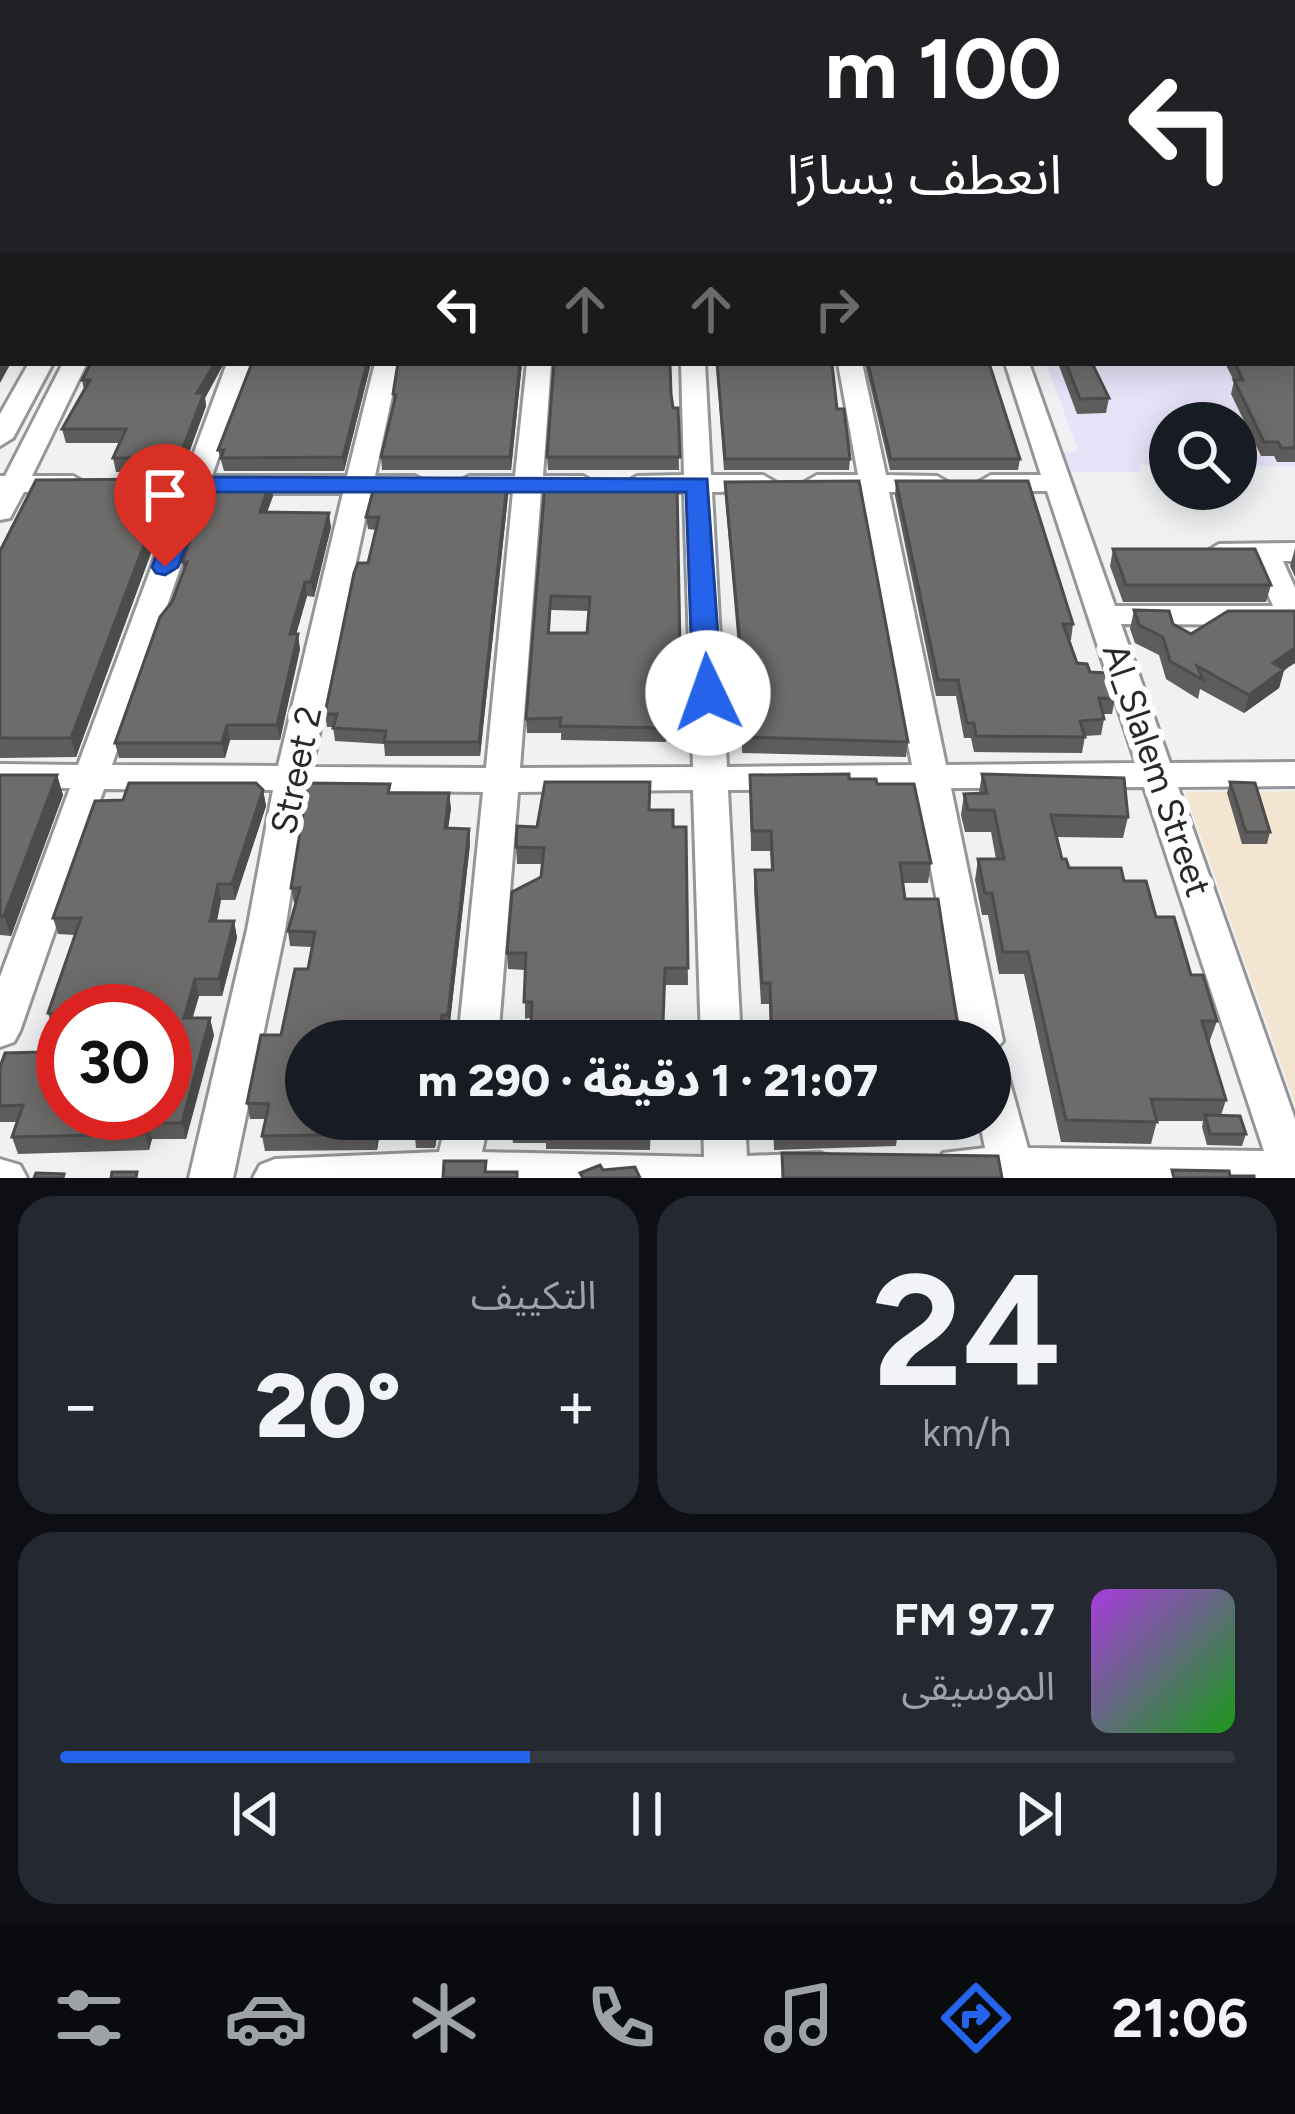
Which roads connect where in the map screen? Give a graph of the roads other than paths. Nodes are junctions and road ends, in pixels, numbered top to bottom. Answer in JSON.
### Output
{"nodes":[{"id":1,"x":39,"y":366,"type":"edge"},
{"id":2,"x":72,"y":366,"type":"edge"},
{"id":3,"x":238,"y":366,"type":"edge"},
{"id":4,"x":386,"y":366,"type":"edge"},
{"id":5,"x":539,"y":366,"type":"edge"},
{"id":6,"x":693,"y":366,"type":"edge"},
{"id":7,"x":851,"y":366,"type":"edge"},
{"id":8,"x":1018,"y":366,"type":"edge"},
{"id":9,"x":0,"y":438,"type":"edge"},
{"id":10,"x":1057,"y":483,"type":"junction"},
{"id":11,"x":7,"y":484,"type":"edge"},
{"id":12,"x":360,"y":484,"type":"junction"},
{"id":13,"x":528,"y":484,"type":"junction"},
{"id":14,"x":698,"y":484,"type":"junction"},
{"id":15,"x":873,"y":484,"type":"junction"},
{"id":16,"x":195,"y":485,"type":"junction"},
{"id":17,"x":0,"y":512,"type":"edge"},
{"id":18,"x":1280,"y":552,"type":"edge"},
{"id":19,"x":1196,"y":553,"type":"edge"},
{"id":20,"x":1103,"y":615,"type":"junction"},
{"id":21,"x":1294,"y":616,"type":"edge"},
{"id":22,"x":1295,"y":773,"type":"edge"},
{"id":23,"x":91,"y":774,"type":"junction"},
{"id":24,"x":1156,"y":774,"type":"junction"},
{"id":25,"x":933,"y":775,"type":"junction"},
{"id":26,"x":0,"y":776,"type":"edge"},
{"id":27,"x":712,"y":776,"type":"junction"},
{"id":28,"x":292,"y":778,"type":"junction"},
{"id":29,"x":502,"y":780,"type":"junction"},
{"id":30,"x":480,"y":1020,"type":"edge"},
{"id":31,"x":720,"y":1020,"type":"edge"},
{"id":32,"x":978,"y":1020,"type":"edge"},
{"id":33,"x":0,"y":1031,"type":"edge"},
{"id":34,"x":461,"y":1140,"type":"edge"},
{"id":35,"x":725,"y":1140,"type":"edge"},
{"id":36,"x":1005,"y":1140,"type":"edge"},
{"id":37,"x":915,"y":1168,"type":"edge"},
{"id":38,"x":867,"y":1170,"type":"edge"},
{"id":39,"x":1012,"y":1171,"type":"edge"},
{"id":40,"x":452,"y":1174,"type":"edge"},
{"id":41,"x":1293,"y":1174,"type":"edge"},
{"id":42,"x":726,"y":1177,"type":"edge"},
{"id":43,"x":211,"y":1178,"type":"edge"},
{"id":44,"x":275,"y":1178,"type":"edge"}],
"edges":[{"from":1,"to":9,"type":"street"},
{"from":2,"to":11,"type":"street"},
{"from":3,"to":16,"type":"street"},
{"from":4,"to":12,"type":"street","name":"Street 2"},
{"from":5,"to":13,"type":"street"},
{"from":6,"to":14,"type":"street"},
{"from":7,"to":15,"type":"street"},
{"from":8,"to":10,"type":"street","name":"Al_Slalem Street"},
{"from":10,"to":15,"type":"street"},
{"from":10,"to":20,"type":"street","name":"Al_Slalem Street"},
{"from":11,"to":16,"type":"street"},
{"from":11,"to":17,"type":"street"},
{"from":12,"to":13,"type":"street"},
{"from":12,"to":16,"type":"street"},
{"from":12,"to":28,"type":"street","name":"Street 2"},
{"from":13,"to":14,"type":"street"},
{"from":13,"to":29,"type":"street"},
{"from":14,"to":15,"type":"street"},
{"from":14,"to":27,"type":"street"},
{"from":15,"to":25,"type":"street"},
{"from":16,"to":23,"type":"street"},
{"from":18,"to":19,"type":"street"},
{"from":18,"to":21,"type":"street"},
{"from":20,"to":21,"type":"street"},
{"from":20,"to":24,"type":"street","name":"Al_Slalem Street"},
{"from":22,"to":24,"type":"street"},
{"from":23,"to":26,"type":"street"},
{"from":23,"to":28,"type":"street"},
{"from":23,"to":33,"type":"street"},
{"from":24,"to":25,"type":"street"},
{"from":24,"to":41,"type":"street","name":"Al_Slalem Street"},
{"from":25,"to":27,"type":"street"},
{"from":25,"to":32,"type":"street"},
{"from":27,"to":29,"type":"street"},
{"from":27,"to":31,"type":"street"},
{"from":28,"to":29,"type":"street"},
{"from":28,"to":43,"type":"street","name":"Street 2"},
{"from":29,"to":30,"type":"street"},
{"from":34,"to":40,"type":"street"},
{"from":35,"to":42,"type":"street"},
{"from":36,"to":39,"type":"street"},
{"from":37,"to":39,"type":"street"},
{"from":38,"to":42,"type":"street"},
{"from":39,"to":41,"type":"street"},
{"from":40,"to":42,"type":"street"},
{"from":40,"to":44,"type":"street"}]}
